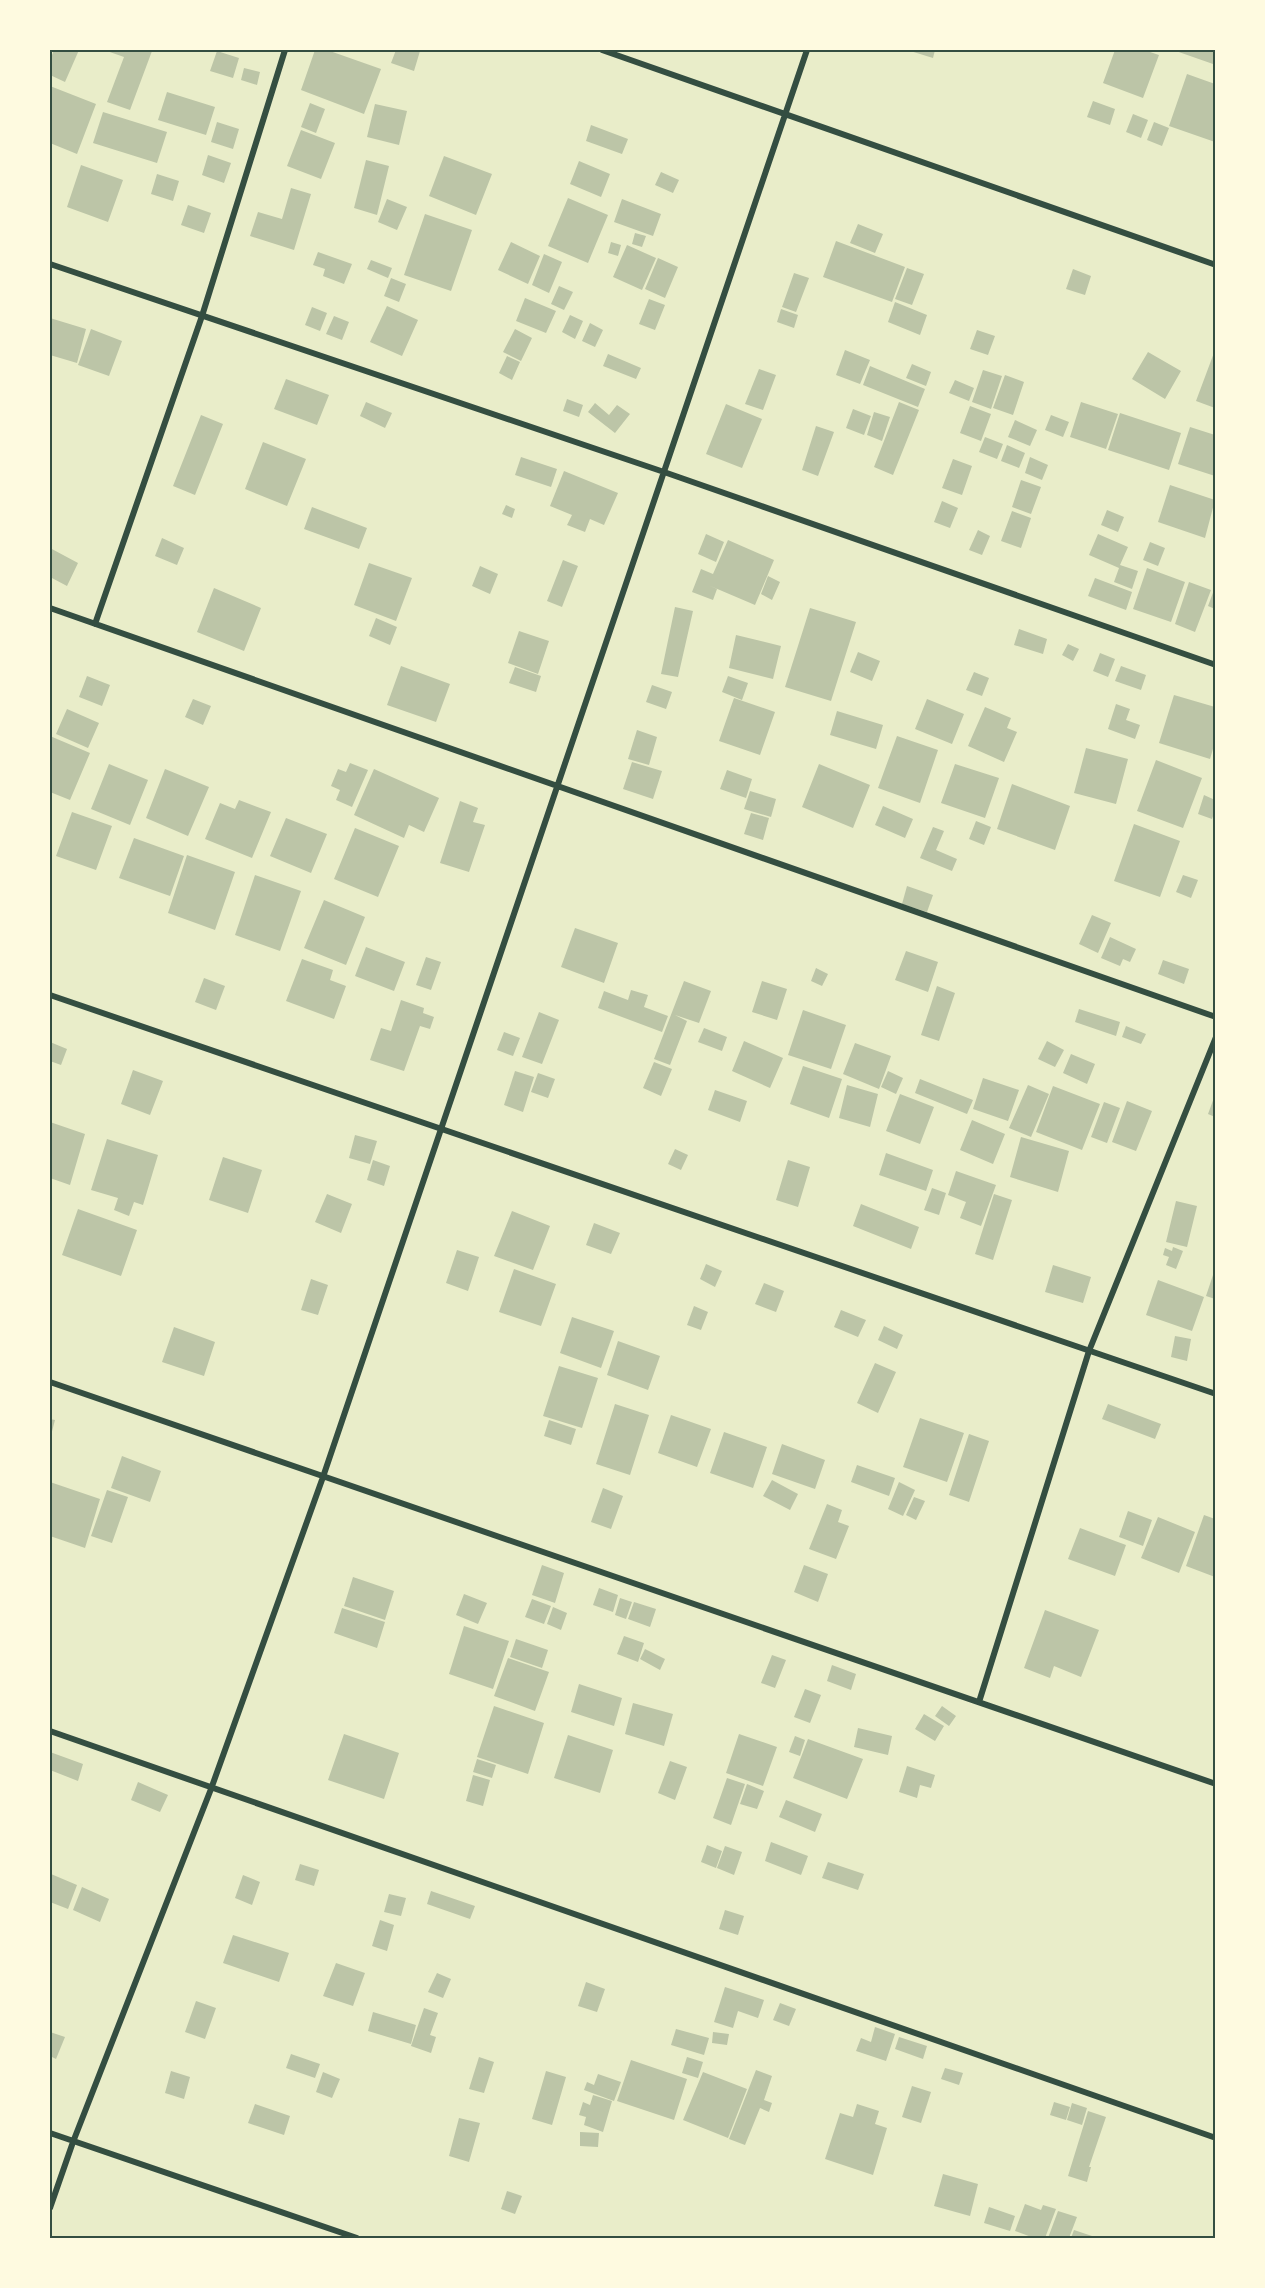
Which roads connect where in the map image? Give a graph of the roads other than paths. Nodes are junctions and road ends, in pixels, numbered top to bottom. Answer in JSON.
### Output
{"nodes":[{"id":1,"x":285,"y":50,"type":"edge"},
{"id":2,"x":602,"y":50,"type":"edge"},
{"id":3,"x":807,"y":50,"type":"edge"},
{"id":4,"x":785,"y":113,"type":"junction"},
{"id":5,"x":50,"y":264,"type":"edge"},
{"id":6,"x":1215,"y":264,"type":"edge"},
{"id":7,"x":202,"y":316,"type":"junction"},
{"id":8,"x":664,"y":472,"type":"junction"},
{"id":9,"x":50,"y":608,"type":"edge"},
{"id":10,"x":95,"y":624,"type":"junction"},
{"id":11,"x":1215,"y":665,"type":"edge"},
{"id":12,"x":558,"y":786,"type":"junction"},
{"id":13,"x":50,"y":996,"type":"edge"},
{"id":14,"x":1215,"y":1017,"type":"edge"},
{"id":15,"x":1215,"y":1037,"type":"edge"},
{"id":16,"x":442,"y":1130,"type":"junction"},
{"id":17,"x":1089,"y":1351,"type":"junction"},
{"id":18,"x":50,"y":1382,"type":"edge"},
{"id":19,"x":1215,"y":1394,"type":"edge"},
{"id":20,"x":323,"y":1477,"type":"junction"},
{"id":21,"x":979,"y":1702,"type":"junction"},
{"id":22,"x":50,"y":1731,"type":"edge"},
{"id":23,"x":1215,"y":1784,"type":"edge"},
{"id":24,"x":211,"y":1789,"type":"junction"},
{"id":25,"x":50,"y":2133,"type":"edge"},
{"id":26,"x":1215,"y":2138,"type":"edge"},
{"id":27,"x":73,"y":2142,"type":"junction"},
{"id":28,"x":50,"y":2208,"type":"edge"},
{"id":29,"x":357,"y":2238,"type":"edge"}],
"edges":[{"from":1,"to":7,"type":"street"},
{"from":2,"to":4,"type":"street"},
{"from":3,"to":4,"type":"street"},
{"from":4,"to":6,"type":"street"},
{"from":4,"to":8,"type":"street"},
{"from":5,"to":7,"type":"street"},
{"from":7,"to":8,"type":"street"},
{"from":7,"to":10,"type":"street"},
{"from":8,"to":11,"type":"street"},
{"from":8,"to":12,"type":"street"},
{"from":9,"to":10,"type":"street"},
{"from":10,"to":12,"type":"street"},
{"from":12,"to":14,"type":"street"},
{"from":12,"to":16,"type":"street"},
{"from":13,"to":16,"type":"street"},
{"from":15,"to":17,"type":"street"},
{"from":16,"to":17,"type":"street"},
{"from":16,"to":20,"type":"street"},
{"from":17,"to":19,"type":"street"},
{"from":17,"to":21,"type":"street"},
{"from":18,"to":20,"type":"street"},
{"from":20,"to":21,"type":"street"},
{"from":20,"to":24,"type":"street"},
{"from":21,"to":23,"type":"street"},
{"from":22,"to":24,"type":"street"},
{"from":24,"to":26,"type":"street"},
{"from":24,"to":27,"type":"street"},
{"from":25,"to":27,"type":"street"},
{"from":27,"to":28,"type":"street"},
{"from":27,"to":29,"type":"street"}]}
